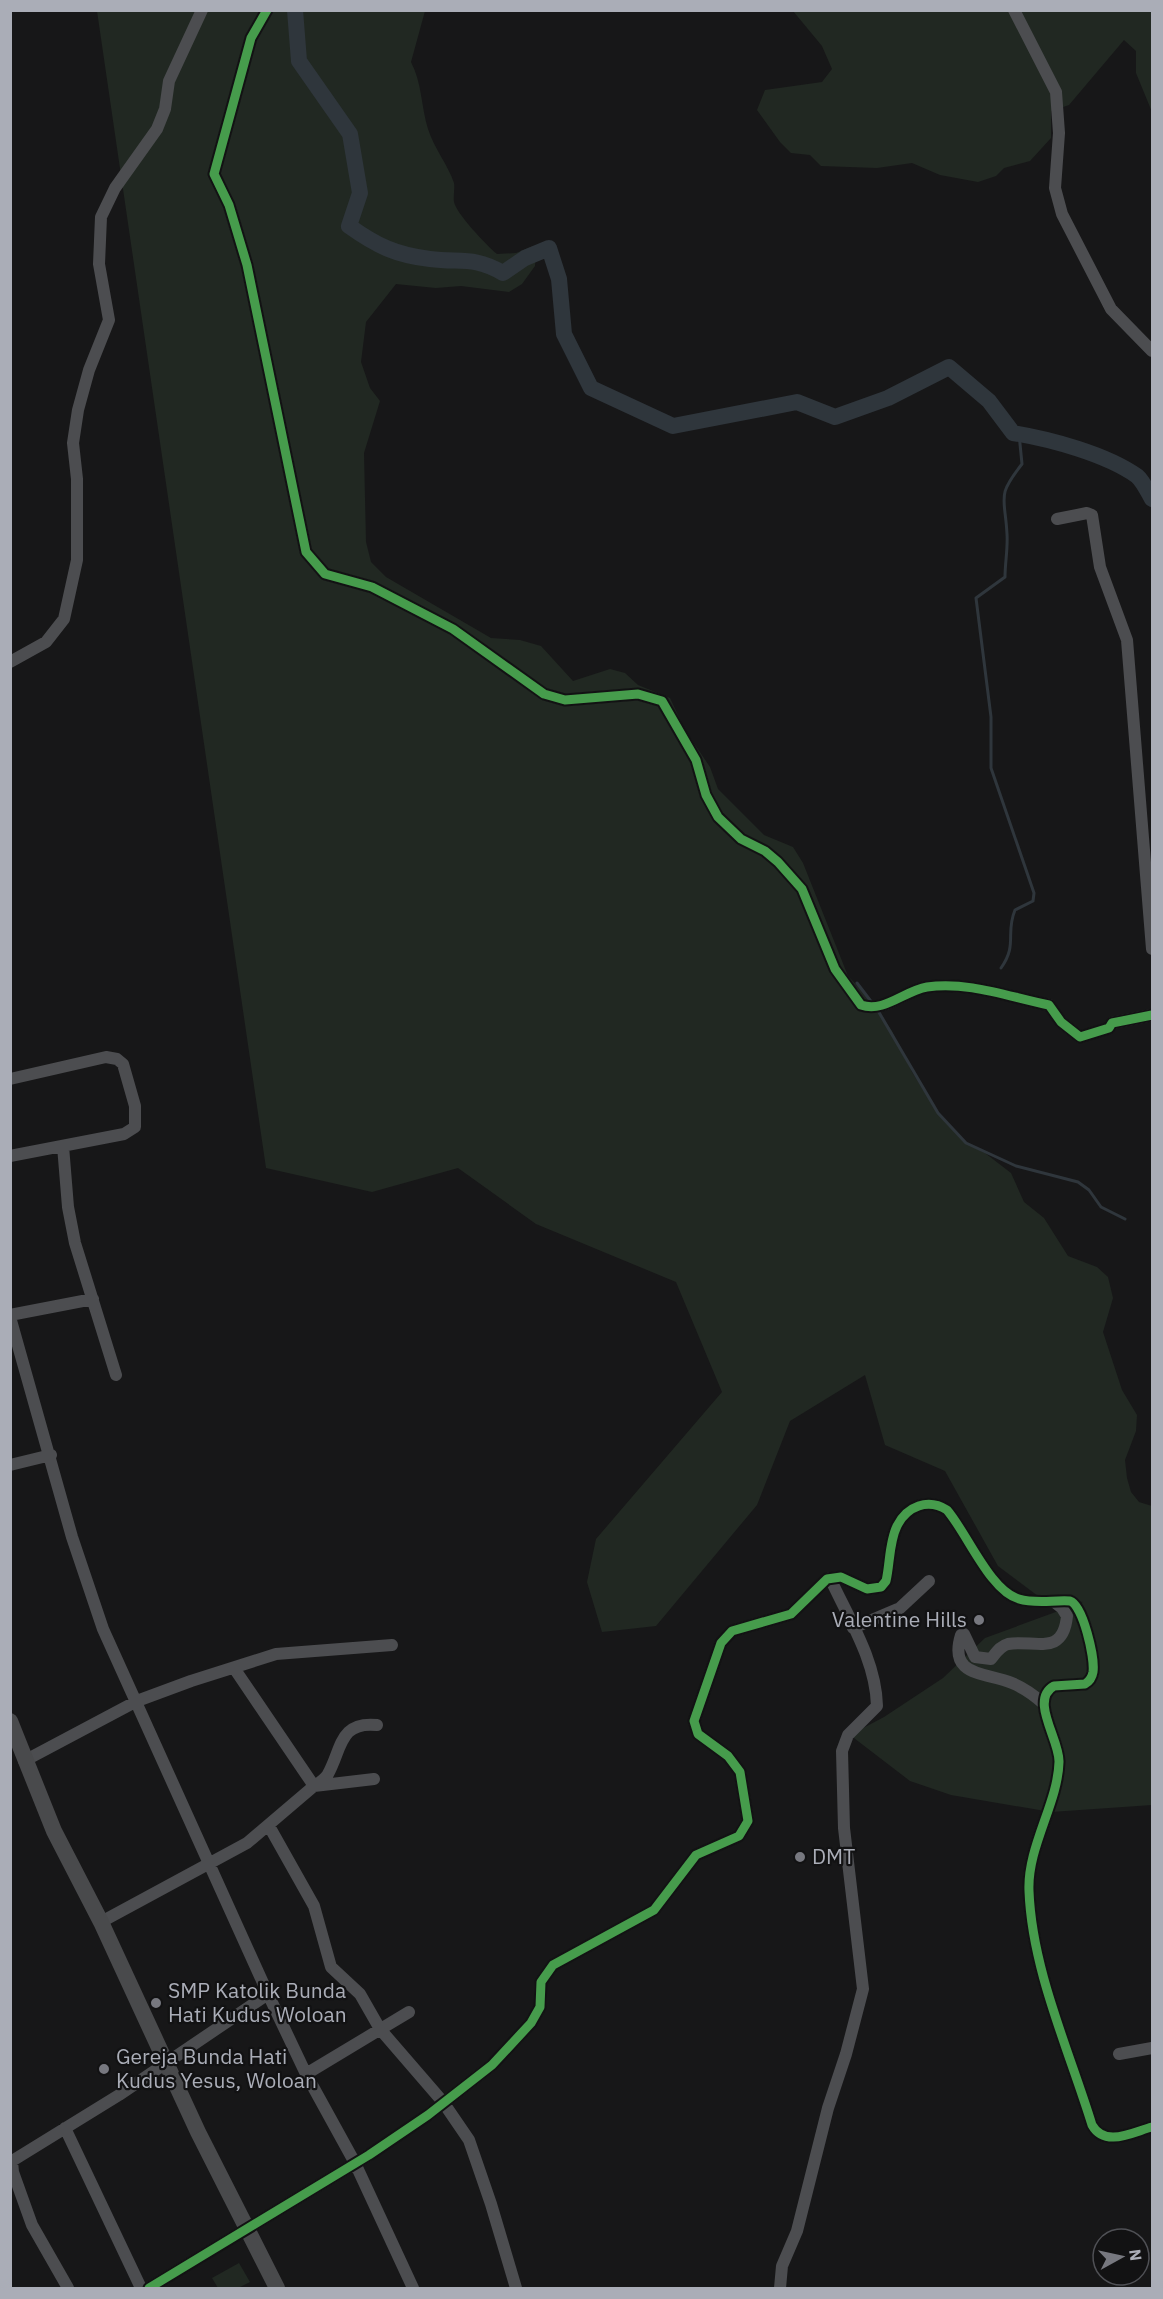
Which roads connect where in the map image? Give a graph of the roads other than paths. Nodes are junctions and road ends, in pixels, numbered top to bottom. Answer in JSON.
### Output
{"nodes":[{"id":1,"x":202,"y":10,"type":"edge"},
{"id":2,"x":267,"y":10,"type":"edge"},
{"id":3,"x":1014,"y":10,"type":"edge"},
{"id":4,"x":1152,"y":351,"type":"edge"},
{"id":5,"x":1057,"y":519,"type":"dead end"},
{"id":6,"x":10,"y":662,"type":"edge"},
{"id":7,"x":1152,"y":949,"type":"edge"},
{"id":8,"x":1152,"y":1015,"type":"edge"},
{"id":9,"x":10,"y":1079,"type":"edge"},
{"id":10,"x":63,"y":1146,"type":"junction"},
{"id":11,"x":10,"y":1156,"type":"edge"},
{"id":12,"x":93,"y":1299,"type":"junction"},
{"id":13,"x":10,"y":1316,"type":"edge"},
{"id":14,"x":116,"y":1375,"type":"dead end"},
{"id":15,"x":51,"y":1455,"type":"junction"},
{"id":16,"x":10,"y":1465,"type":"edge"},
{"id":17,"x":830,"y":1578,"type":"junction"},
{"id":18,"x":929,"y":1581,"type":"dead end"},
{"id":19,"x":1053,"y":1601,"type":"junction"},
{"id":20,"x":854,"y":1628,"type":"junction"},
{"id":21,"x":392,"y":1645,"type":"dead end"},
{"id":22,"x":234,"y":1668,"type":"junction"},
{"id":23,"x":137,"y":1701,"type":"junction"},
{"id":24,"x":1044,"y":1704,"type":"junction"},
{"id":25,"x":10,"y":1721,"type":"edge"},
{"id":26,"x":377,"y":1725,"type":"dead end"},
{"id":27,"x":13,"y":1739,"type":"edge"},
{"id":28,"x":24,"y":1761,"type":"junction"},
{"id":29,"x":374,"y":1779,"type":"dead end"},
{"id":30,"x":314,"y":1786,"type":"junction"},
{"id":31,"x":269,"y":1826,"type":"junction"},
{"id":32,"x":210,"y":1863,"type":"junction"},
{"id":33,"x":101,"y":1922,"type":"junction"},
{"id":34,"x":268,"y":1994,"type":"junction"},
{"id":35,"x":409,"y":2012,"type":"dead end"},
{"id":36,"x":380,"y":2029,"type":"junction"},
{"id":37,"x":1152,"y":2048,"type":"edge"},
{"id":38,"x":1119,"y":2054,"type":"dead end"},
{"id":39,"x":167,"y":2062,"type":"junction"},
{"id":40,"x":306,"y":2074,"type":"junction"},
{"id":41,"x":443,"y":2102,"type":"junction"},
{"id":42,"x":1152,"y":2127,"type":"edge"},
{"id":43,"x":65,"y":2128,"type":"junction"},
{"id":44,"x":355,"y":2163,"type":"junction"},
{"id":45,"x":248,"y":2229,"type":"junction"},
{"id":46,"x":68,"y":2289,"type":"edge"},
{"id":47,"x":141,"y":2289,"type":"edge"},
{"id":48,"x":149,"y":2289,"type":"edge"},
{"id":49,"x":277,"y":2289,"type":"edge"},
{"id":50,"x":413,"y":2289,"type":"edge"},
{"id":51,"x":516,"y":2289,"type":"edge"},
{"id":52,"x":780,"y":2289,"type":"edge"}],
"edges":[{"from":1,"to":6,"type":"street"},
{"from":2,"to":8,"type":"street"},
{"from":3,"to":4,"type":"street"},
{"from":5,"to":7,"type":"street"},
{"from":9,"to":10,"type":"street"},
{"from":10,"to":11,"type":"street"},
{"from":10,"to":12,"type":"street"},
{"from":12,"to":13,"type":"street"},
{"from":12,"to":14,"type":"street"},
{"from":13,"to":15,"type":"street"},
{"from":15,"to":16,"type":"street"},
{"from":15,"to":23,"type":"street"},
{"from":17,"to":19,"type":"street"},
{"from":17,"to":20,"type":"street"},
{"from":17,"to":41,"type":"street"},
{"from":18,"to":20,"type":"street"},
{"from":19,"to":24,"type":"street"},
{"from":19,"to":24,"type":"street"},
{"from":20,"to":52,"type":"street"},
{"from":21,"to":22,"type":"street"},
{"from":22,"to":23,"type":"street"},
{"from":22,"to":30,"type":"street"},
{"from":23,"to":28,"type":"street"},
{"from":23,"to":32,"type":"street"},
{"from":24,"to":42,"type":"street"},
{"from":25,"to":27,"type":"main road"},
{"from":26,"to":30,"type":"street"},
{"from":27,"to":28,"type":"main road"},
{"from":28,"to":33,"type":"main road"},
{"from":29,"to":30,"type":"street"},
{"from":30,"to":31,"type":"street"},
{"from":31,"to":32,"type":"street"},
{"from":31,"to":36,"type":"street"},
{"from":32,"to":33,"type":"street"},
{"from":32,"to":34,"type":"street"},
{"from":33,"to":39,"type":"main road"},
{"from":34,"to":39,"type":"street"},
{"from":34,"to":40,"type":"street"},
{"from":35,"to":36,"type":"street"},
{"from":36,"to":40,"type":"street"},
{"from":36,"to":41,"type":"street"},
{"from":37,"to":38,"type":"street"},
{"from":39,"to":43,"type":"street"},
{"from":39,"to":45,"type":"main road"},
{"from":40,"to":44,"type":"street"},
{"from":41,"to":44,"type":"street"},
{"from":41,"to":51,"type":"street"},
{"from":43,"to":46,"type":"street"},
{"from":43,"to":47,"type":"street"},
{"from":44,"to":45,"type":"street"},
{"from":44,"to":50,"type":"street"},
{"from":45,"to":48,"type":"street"},
{"from":45,"to":49,"type":"main road"}]}
